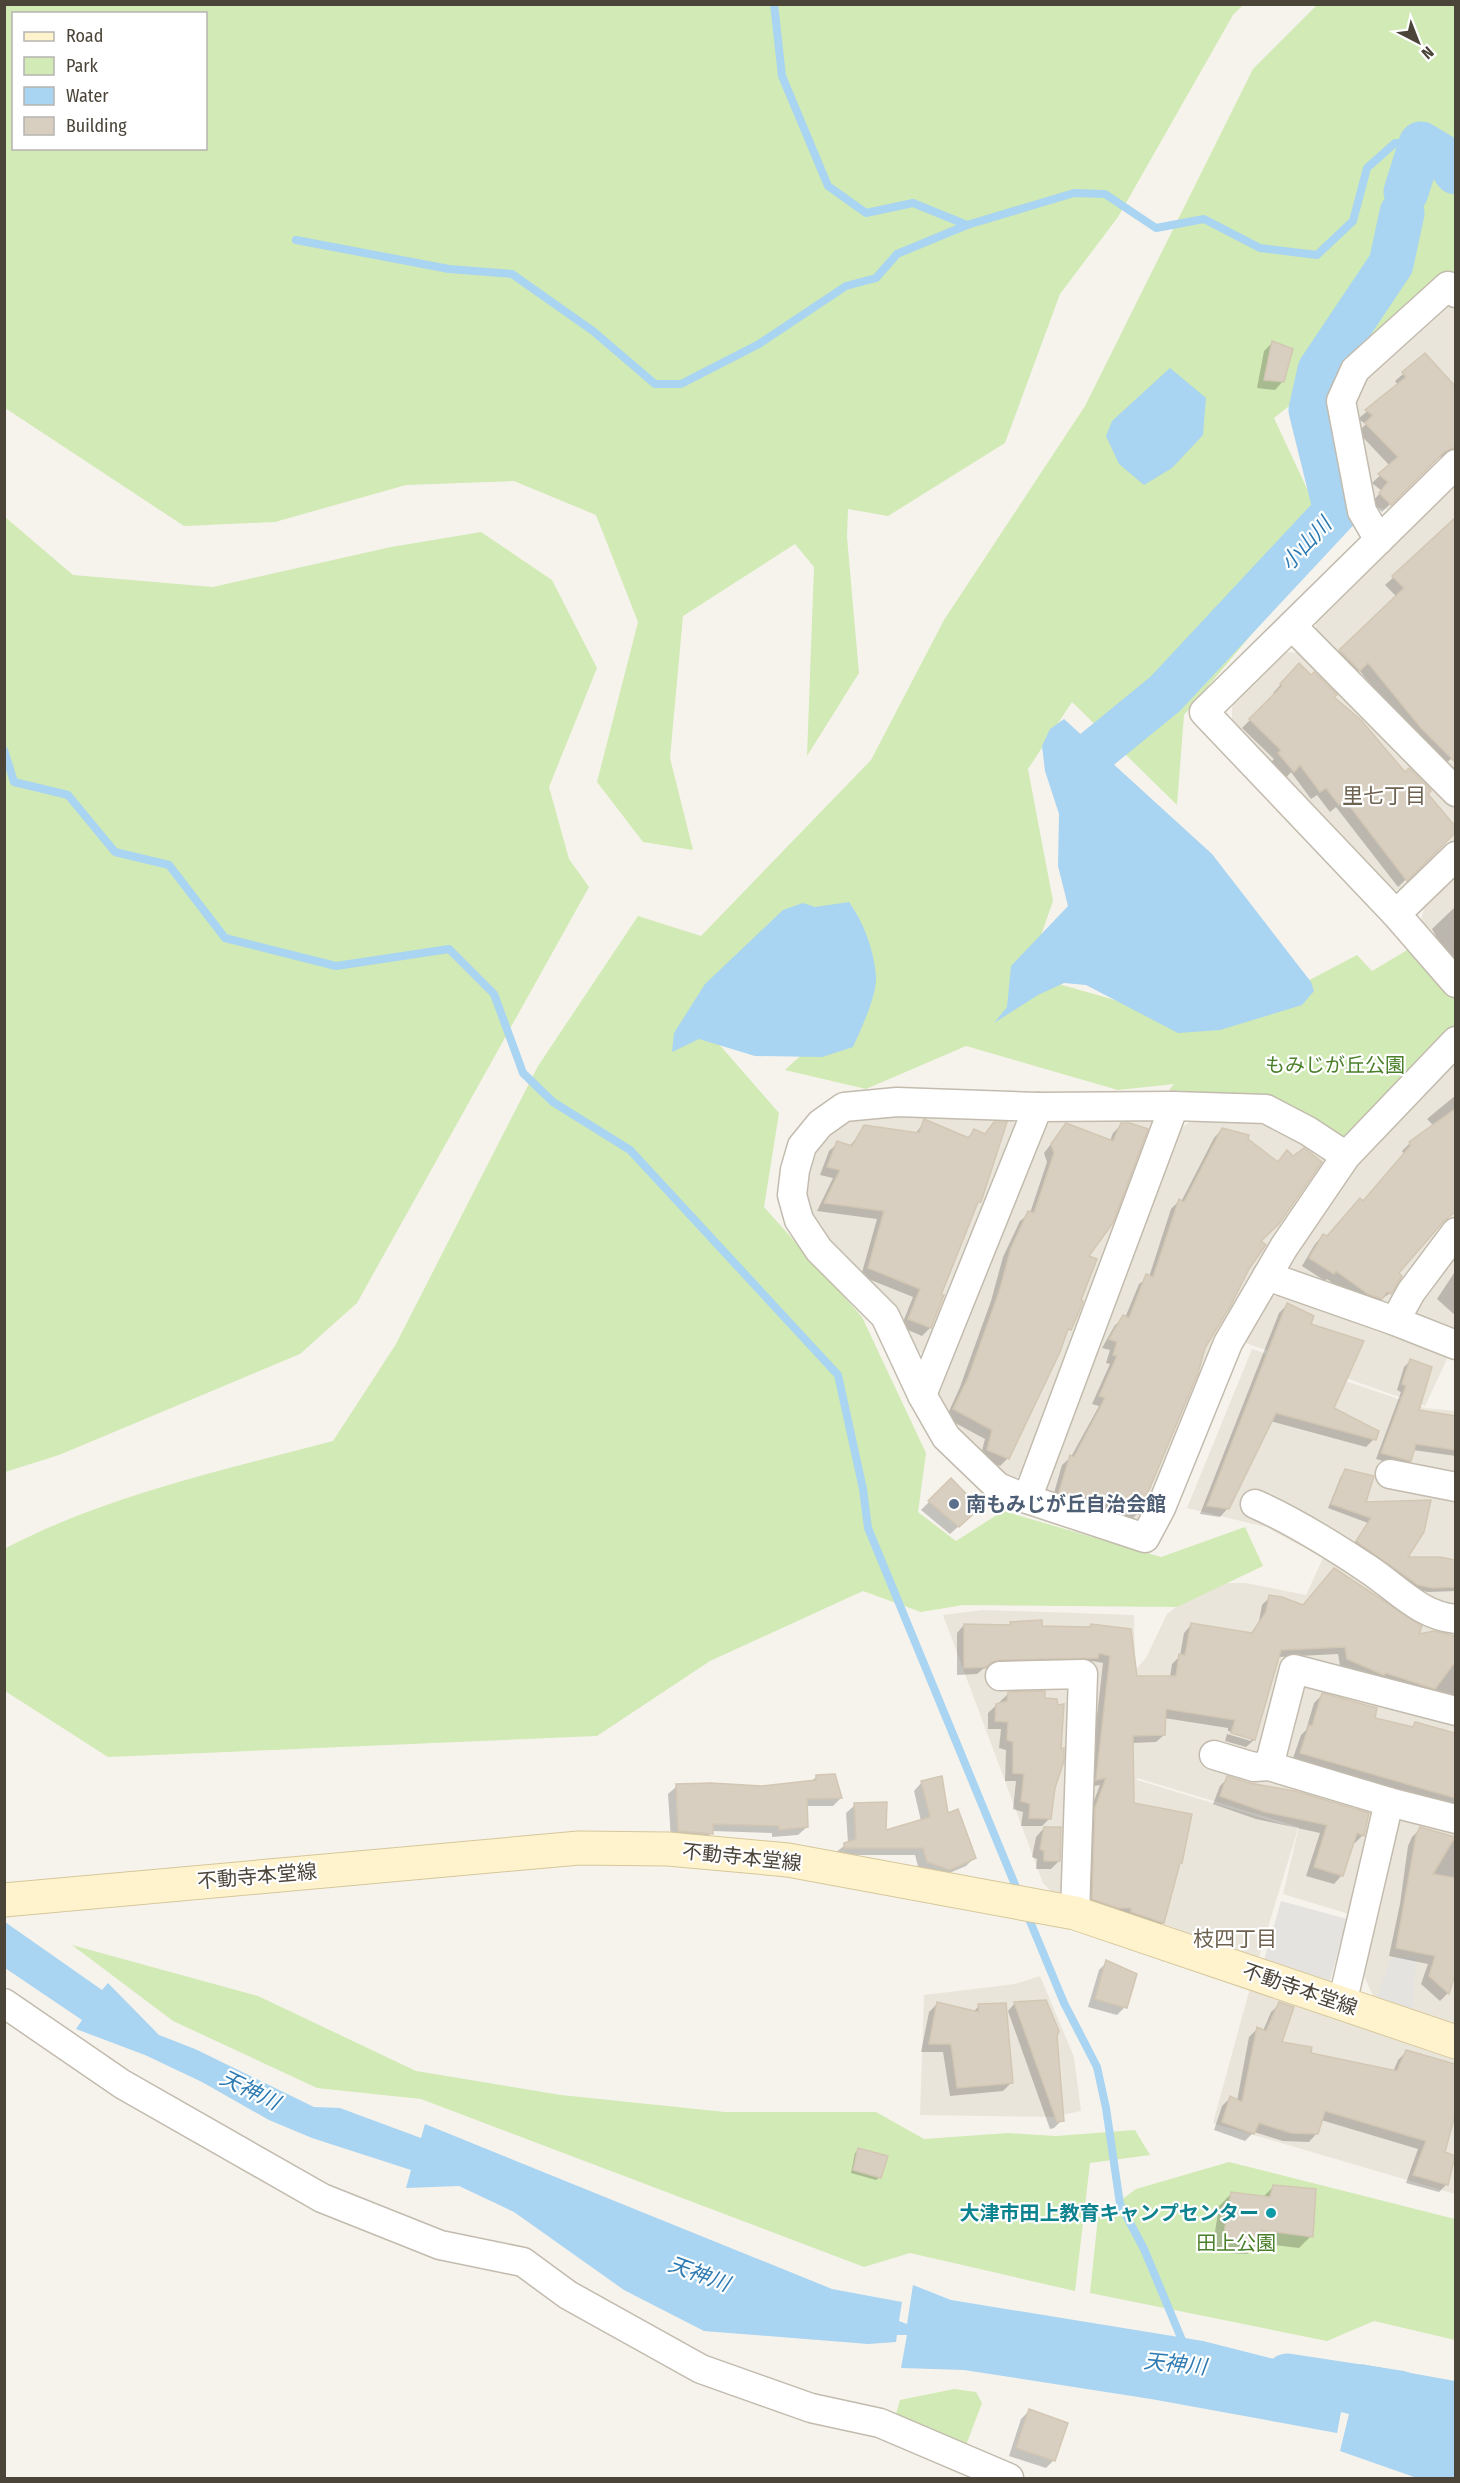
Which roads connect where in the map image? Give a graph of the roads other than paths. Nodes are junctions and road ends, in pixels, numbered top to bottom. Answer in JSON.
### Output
{"nodes":[{"id":1,"x":1455,"y":293,"type":"edge"},
{"id":2,"x":1455,"y":464,"type":"edge"},
{"id":3,"x":1378,"y":540,"type":"junction"},
{"id":4,"x":1292,"y":626,"type":"junction"},
{"id":5,"x":1455,"y":792,"type":"edge"},
{"id":6,"x":1455,"y":856,"type":"edge"},
{"id":7,"x":1396,"y":914,"type":"junction"},
{"id":8,"x":1455,"y":983,"type":"edge"},
{"id":9,"x":1455,"y":1041,"type":"edge"},
{"id":10,"x":1174,"y":1106,"type":"junction"},
{"id":11,"x":1038,"y":1107,"type":"junction"},
{"id":12,"x":1346,"y":1156,"type":"junction"},
{"id":13,"x":1455,"y":1232,"type":"edge"},
{"id":14,"x":1267,"y":1276,"type":"junction"},
{"id":15,"x":1395,"y":1320,"type":"junction"},
{"id":16,"x":1455,"y":1345,"type":"edge"},
{"id":17,"x":922,"y":1395,"type":"junction"},
{"id":18,"x":1390,"y":1474,"type":"dead end"},
{"id":19,"x":1455,"y":1487,"type":"edge"},
{"id":20,"x":1026,"y":1499,"type":"junction"},
{"id":21,"x":1255,"y":1504,"type":"dead end"},
{"id":22,"x":1455,"y":1619,"type":"edge"},
{"id":23,"x":1000,"y":1676,"type":"dead end"},
{"id":24,"x":1455,"y":1711,"type":"edge"},
{"id":25,"x":1214,"y":1755,"type":"dead end"},
{"id":26,"x":1269,"y":1766,"type":"junction"},
{"id":27,"x":1389,"y":1802,"type":"junction"},
{"id":28,"x":1455,"y":1819,"type":"edge"},
{"id":29,"x":4,"y":1900,"type":"edge"},
{"id":30,"x":1075,"y":1913,"type":"junction"},
{"id":31,"x":4,"y":2003,"type":"edge"},
{"id":32,"x":1342,"y":2004,"type":"junction"},
{"id":33,"x":1455,"y":2042,"type":"edge"},
{"id":34,"x":1009,"y":2478,"type":"edge"}],
"edges":[{"from":1,"to":3,"type":"street"},
{"from":2,"to":3,"type":"street"},
{"from":3,"to":4,"type":"street"},
{"from":4,"to":5,"type":"street"},
{"from":4,"to":7,"type":"street"},
{"from":6,"to":7,"type":"street"},
{"from":7,"to":8,"type":"street"},
{"from":9,"to":12,"type":"street"},
{"from":10,"to":11,"type":"street"},
{"from":10,"to":12,"type":"street"},
{"from":10,"to":20,"type":"street"},
{"from":11,"to":17,"type":"street"},
{"from":11,"to":17,"type":"street"},
{"from":12,"to":14,"type":"street"},
{"from":13,"to":15,"type":"street"},
{"from":14,"to":15,"type":"street"},
{"from":14,"to":20,"type":"street"},
{"from":15,"to":16,"type":"street"},
{"from":17,"to":20,"type":"street"},
{"from":18,"to":19,"type":"street"},
{"from":21,"to":22,"type":"street"},
{"from":23,"to":30,"type":"street"},
{"from":24,"to":26,"type":"street"},
{"from":25,"to":26,"type":"street"},
{"from":26,"to":27,"type":"street"},
{"from":27,"to":28,"type":"street"},
{"from":27,"to":32,"type":"street"},
{"from":29,"to":30,"type":"main road","name":"不動寺本堂線"},
{"from":30,"to":32,"type":"main road","name":"不動寺本堂線"},
{"from":31,"to":34,"type":"street"},
{"from":32,"to":33,"type":"main road","name":"不動寺本堂線"}]}
